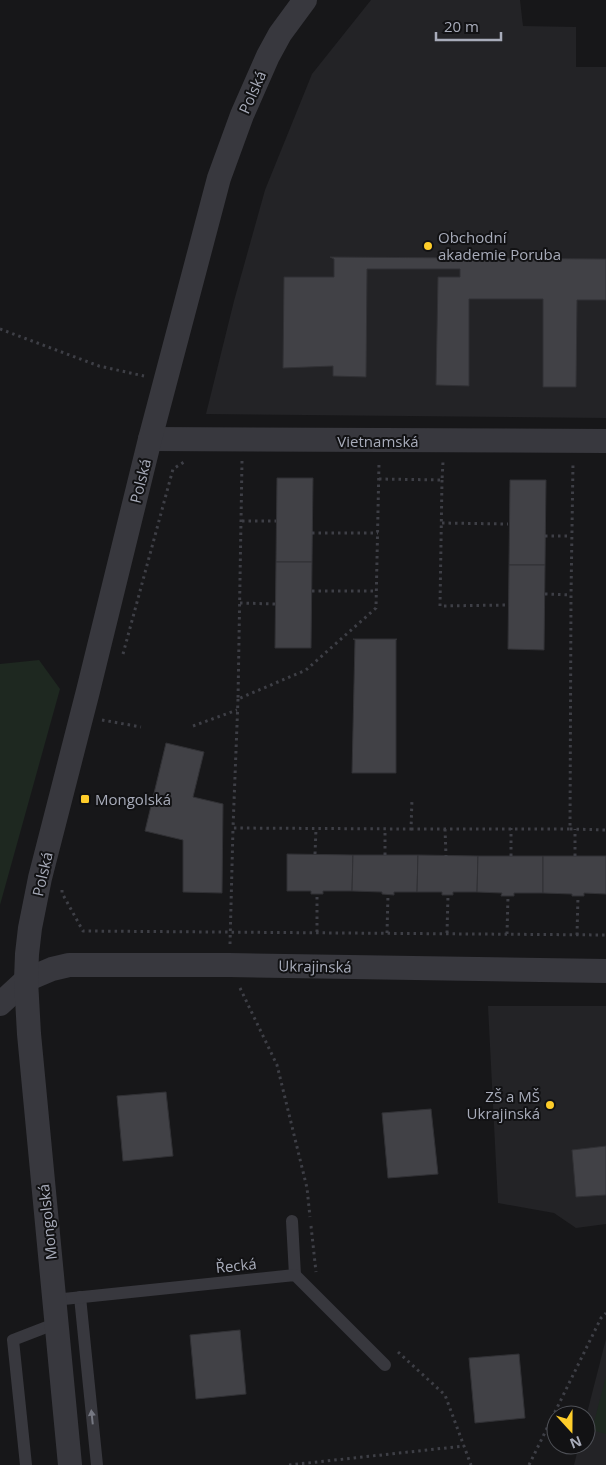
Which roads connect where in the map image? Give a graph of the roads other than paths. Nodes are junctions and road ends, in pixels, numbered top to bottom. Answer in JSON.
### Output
{"nodes":[{"id":1,"x":305,"y":0,"type":"edge"},
{"id":2,"x":150,"y":439,"type":"junction"},
{"id":3,"x":606,"y":441,"type":"edge"},
{"id":4,"x":606,"y":971,"type":"edge"},
{"id":5,"x":26,"y":980,"type":"junction"},
{"id":6,"x":0,"y":1004,"type":"edge"},
{"id":7,"x":292,"y":1221,"type":"dead end"},
{"id":8,"x":295,"y":1275,"type":"junction"},
{"id":9,"x":80,"y":1297,"type":"junction"},
{"id":10,"x":56,"y":1311,"type":"junction"},
{"id":11,"x":385,"y":1365,"type":"dead end"},
{"id":12,"x":26,"y":1465,"type":"edge"},
{"id":13,"x":70,"y":1465,"type":"edge"},
{"id":14,"x":97,"y":1465,"type":"edge"}],
"edges":[{"from":1,"to":2,"type":"street","name":"Polská"},
{"from":2,"to":3,"type":"street","name":"Vietnamská"},
{"from":2,"to":5,"type":"street","name":"Polská"},
{"from":4,"to":5,"type":"street","name":"Ukrajinská"},
{"from":5,"to":6,"type":"street","name":"Ukrajinská"},
{"from":5,"to":10,"type":"street","name":"Mongolská"},
{"from":7,"to":8,"type":"lane"},
{"from":8,"to":9,"type":"lane","name":"Řecká"},
{"from":8,"to":11,"type":"lane"},
{"from":9,"to":10,"type":"lane","name":"Řecká"},
{"from":14,"to":9,"type":"lane","one_way":true},
{"from":10,"to":12,"type":"lane","name":"Řecká"},
{"from":10,"to":13,"type":"street","name":"Mongolská"}]}
